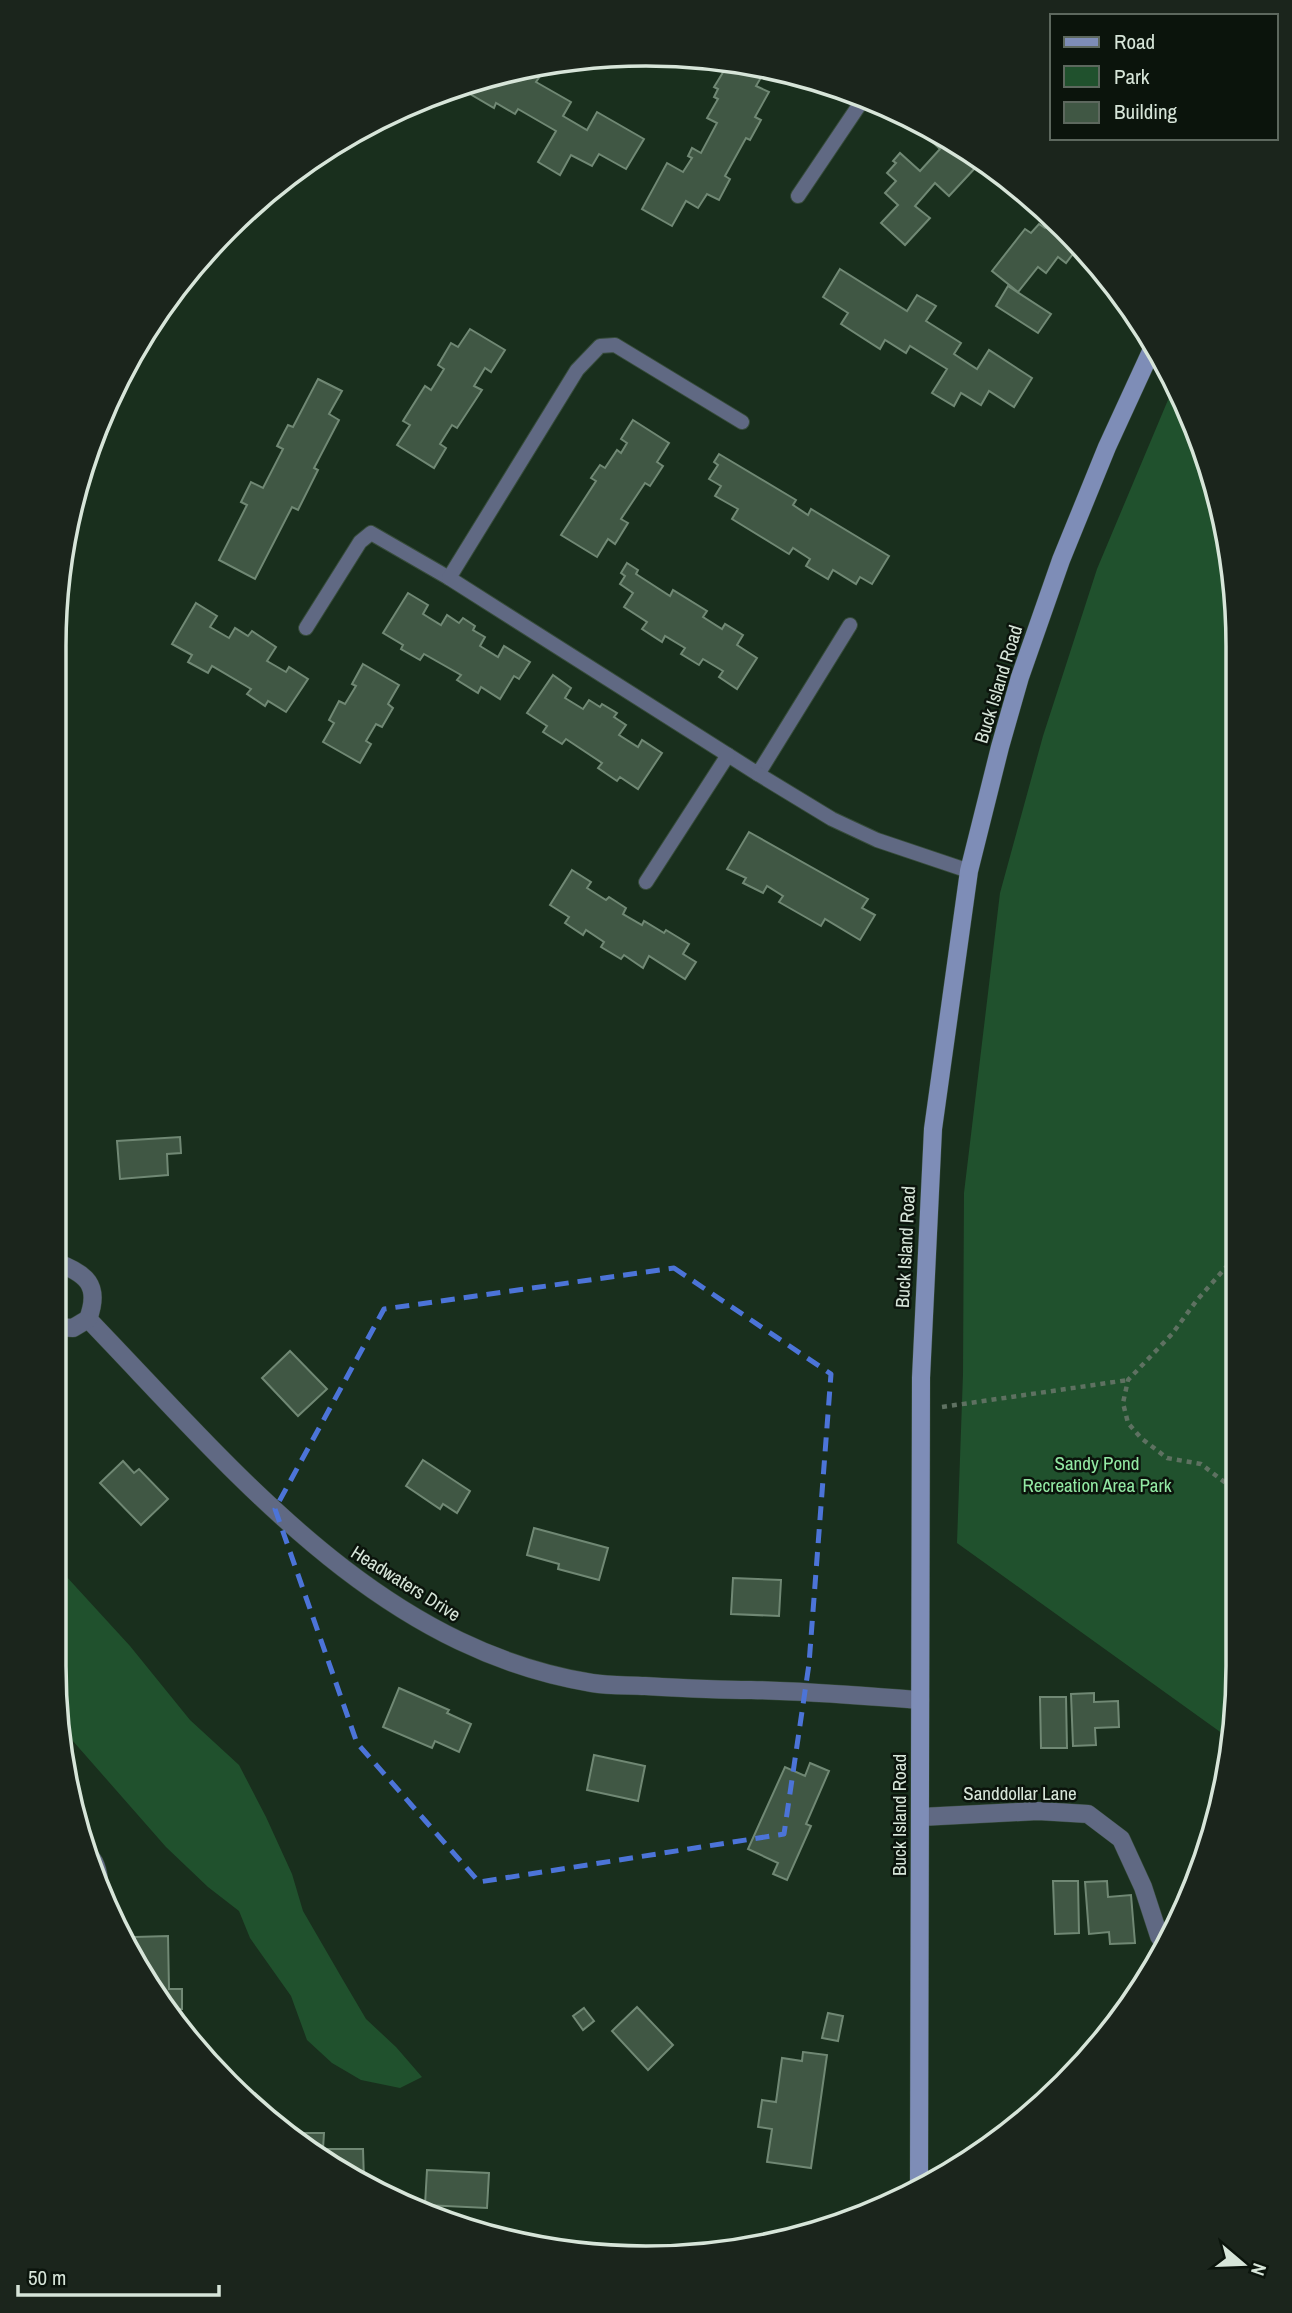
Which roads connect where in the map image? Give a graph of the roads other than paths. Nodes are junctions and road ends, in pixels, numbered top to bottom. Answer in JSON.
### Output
{"nodes":[{"id":1,"x":858,"y":107,"type":"edge"},
{"id":2,"x":798,"y":196,"type":"dead end"},
{"id":3,"x":1148,"y":357,"type":"edge"},
{"id":4,"x":742,"y":422,"type":"dead end"},
{"id":5,"x":449,"y":578,"type":"junction"},
{"id":6,"x":850,"y":625,"type":"dead end"},
{"id":7,"x":306,"y":628,"type":"dead end"},
{"id":8,"x":728,"y":755,"type":"junction"},
{"id":9,"x":758,"y":774,"type":"junction"},
{"id":10,"x":969,"y":871,"type":"junction"},
{"id":11,"x":646,"y":882,"type":"dead end"},
{"id":12,"x":66,"y":1266,"type":"edge"},
{"id":13,"x":88,"y":1319,"type":"junction"},
{"id":14,"x":66,"y":1328,"type":"edge"},
{"id":15,"x":920,"y":1700,"type":"junction"},
{"id":16,"x":921,"y":1817,"type":"junction"},
{"id":17,"x":1159,"y":1936,"type":"edge"},
{"id":18,"x":919,"y":2178,"type":"edge"}],
"edges":[{"from":1,"to":2,"type":"lane"},
{"from":3,"to":10,"type":"main road","name":"Buck Island Road"},
{"from":4,"to":5,"type":"lane"},
{"from":5,"to":7,"type":"lane"},
{"from":5,"to":8,"type":"lane"},
{"from":6,"to":9,"type":"lane"},
{"from":8,"to":9,"type":"lane"},
{"from":8,"to":11,"type":"lane"},
{"from":9,"to":10,"type":"lane"},
{"from":10,"to":15,"type":"main road","name":"Buck Island Road"},
{"from":12,"to":13,"type":"street"},
{"from":13,"to":14,"type":"street"},
{"from":13,"to":15,"type":"street","name":"Headwaters Drive"},
{"from":15,"to":16,"type":"main road","name":"Buck Island Road"},
{"from":16,"to":17,"type":"street","name":"Sanddollar Lane"},
{"from":16,"to":18,"type":"main road","name":"Buck Island Road"}]}
